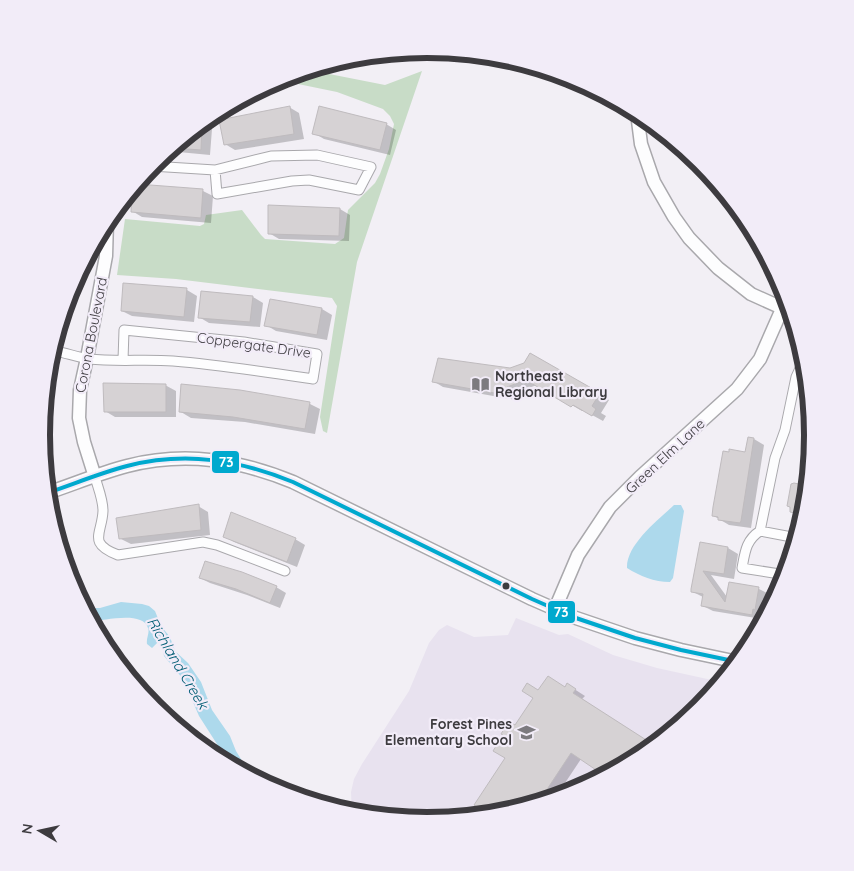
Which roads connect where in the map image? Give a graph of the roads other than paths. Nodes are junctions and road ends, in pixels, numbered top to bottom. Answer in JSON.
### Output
{"nodes":[{"id":1,"x":638,"y":124,"type":"edge"},
{"id":2,"x":162,"y":167,"type":"edge"},
{"id":3,"x":215,"y":170,"type":"junction"},
{"id":4,"x":106,"y":238,"type":"edge"},
{"id":5,"x":782,"y":308,"type":"edge"},
{"id":6,"x":784,"y":314,"type":"edge"},
{"id":7,"x":60,"y":352,"type":"edge"},
{"id":8,"x":87,"y":358,"type":"junction"},
{"id":9,"x":123,"y":360,"type":"junction"},
{"id":10,"x":799,"y":371,"type":"edge"},
{"id":11,"x":95,"y":477,"type":"junction"},
{"id":12,"x":54,"y":491,"type":"edge"},
{"id":13,"x":760,"y":531,"type":"junction"},
{"id":14,"x":790,"y":537,"type":"edge"},
{"id":15,"x":285,"y":571,"type":"dead end"},
{"id":16,"x":777,"y":574,"type":"edge"},
{"id":17,"x":555,"y":609,"type":"junction"},
{"id":18,"x":729,"y":660,"type":"edge"}],
"edges":[{"from":1,"to":5,"type":"street"},
{"from":2,"to":3,"type":"street"},
{"from":3,"to":3,"type":"street"},
{"from":4,"to":8,"type":"street","name":"Corona Boulevard"},
{"from":6,"to":17,"type":"street","name":"Green Elm Lane"},
{"from":7,"to":8,"type":"street","name":"Coppergate Drive"},
{"from":8,"to":9,"type":"street","name":"Coppergate Drive"},
{"from":8,"to":11,"type":"street","name":"Corona Boulevard"},
{"from":9,"to":9,"type":"street","name":"Coppergate Drive"},
{"from":10,"to":13,"type":"street"},
{"from":11,"to":12,"type":"street"},
{"from":11,"to":15,"type":"street"},
{"from":11,"to":17,"type":"street"},
{"from":13,"to":14,"type":"street"},
{"from":13,"to":16,"type":"street"},
{"from":17,"to":18,"type":"street"}]}
